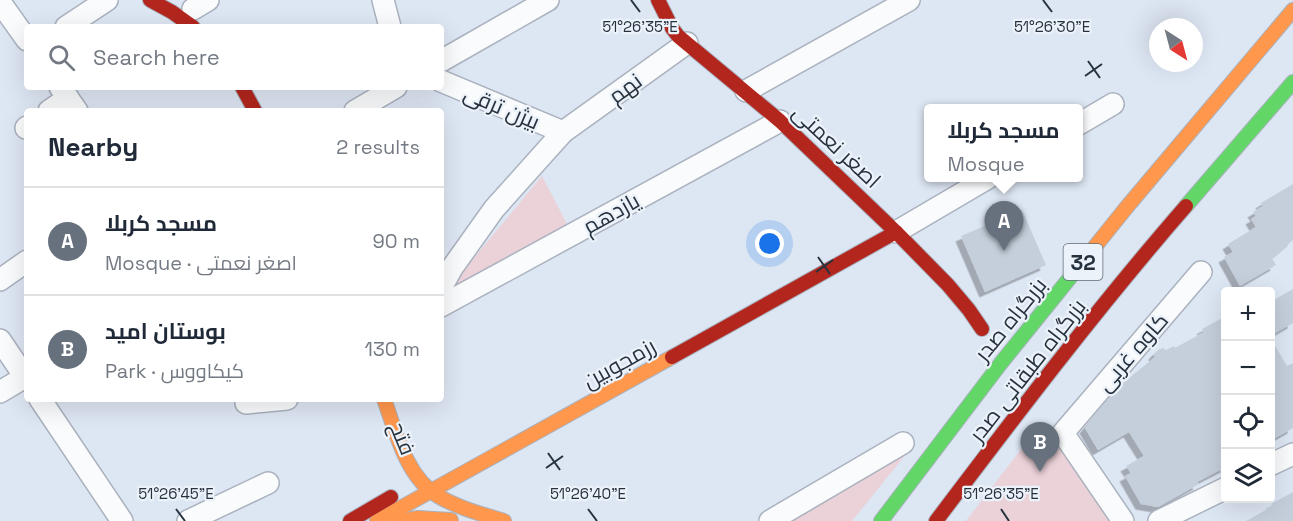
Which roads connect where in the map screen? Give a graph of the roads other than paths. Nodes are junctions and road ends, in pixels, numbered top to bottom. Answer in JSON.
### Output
{"nodes":[{"id":1,"x":107,"y":0,"type":"edge"},
{"id":2,"x":150,"y":0,"type":"edge"},
{"id":3,"x":383,"y":0,"type":"edge"},
{"id":4,"x":548,"y":0,"type":"edge"},
{"id":5,"x":658,"y":0,"type":"edge"},
{"id":6,"x":909,"y":0,"type":"edge"},
{"id":7,"x":0,"y":2,"type":"edge"},
{"id":8,"x":1293,"y":10,"type":"edge"},
{"id":9,"x":194,"y":12,"type":"edge"},
{"id":10,"x":1293,"y":16,"type":"edge"},
{"id":11,"x":71,"y":24,"type":"edge"},
{"id":12,"x":389,"y":24,"type":"edge"},
{"id":13,"x":24,"y":36,"type":"edge"},
{"id":14,"x":687,"y":43,"type":"junction"},
{"id":15,"x":444,"y":59,"type":"edge"},
{"id":16,"x":444,"y":82,"type":"edge"},
{"id":17,"x":1293,"y":82,"type":"edge"},
{"id":18,"x":244,"y":90,"type":"edge"},
{"id":19,"x":391,"y":90,"type":"edge"},
{"id":20,"x":746,"y":91,"type":"junction"},
{"id":21,"x":1293,"y":93,"type":"edge"},
{"id":22,"x":68,"y":99,"type":"edge"},
{"id":23,"x":1113,"y":104,"type":"dead end"},
{"id":24,"x":54,"y":108,"type":"edge"},
{"id":25,"x":253,"y":108,"type":"edge"},
{"id":26,"x":360,"y":108,"type":"edge"},
{"id":27,"x":780,"y":121,"type":"junction"},
{"id":28,"x":1083,"y":122,"type":"edge"},
{"id":29,"x":563,"y":132,"type":"junction"},
{"id":30,"x":980,"y":182,"type":"edge"},
{"id":31,"x":897,"y":232,"type":"junction"},
{"id":32,"x":24,"y":263,"type":"edge"},
{"id":33,"x":1201,"y":272,"type":"dead end"},
{"id":34,"x":0,"y":280,"type":"edge"},
{"id":35,"x":444,"y":283,"type":"edge"},
{"id":36,"x":444,"y":304,"type":"edge"},
{"id":37,"x":982,"y":329,"type":"dead end"},
{"id":38,"x":0,"y":340,"type":"edge"},
{"id":39,"x":24,"y":375,"type":"edge"},
{"id":40,"x":24,"y":379,"type":"edge"},
{"id":41,"x":0,"y":392,"type":"edge"},
{"id":42,"x":44,"y":402,"type":"edge"},
{"id":43,"x":256,"y":402,"type":"edge"},
{"id":44,"x":385,"y":402,"type":"edge"},
{"id":45,"x":246,"y":403,"type":"dead end"},
{"id":46,"x":903,"y":443,"type":"dead end"},
{"id":47,"x":1293,"y":454,"type":"edge"},
{"id":48,"x":1275,"y":463,"type":"edge"},
{"id":49,"x":268,"y":483,"type":"dead end"},
{"id":50,"x":411,"y":487,"type":"junction"},
{"id":51,"x":1221,"y":490,"type":"edge"},
{"id":52,"x":431,"y":492,"type":"junction"},
{"id":53,"x":406,"y":516,"type":"edge"},
{"id":54,"x":122,"y":521,"type":"edge"},
{"id":55,"x":188,"y":521,"type":"edge"},
{"id":56,"x":350,"y":521,"type":"edge"},
{"id":57,"x":377,"y":521,"type":"edge"},
{"id":58,"x":452,"y":521,"type":"edge"},
{"id":59,"x":504,"y":521,"type":"edge"},
{"id":60,"x":770,"y":521,"type":"edge"},
{"id":61,"x":881,"y":521,"type":"edge"},
{"id":62,"x":893,"y":521,"type":"edge"},
{"id":63,"x":936,"y":521,"type":"edge"},
{"id":64,"x":942,"y":521,"type":"edge"},
{"id":65,"x":1123,"y":521,"type":"edge"},
{"id":66,"x":1159,"y":521,"type":"edge"}],
"edges":[{"from":1,"to":11,"type":"street"},
{"from":2,"to":9,"type":"main road"},
{"from":3,"to":12,"type":"street"},
{"from":4,"to":15,"type":"street"},
{"from":5,"to":14,"type":"main road","name":"اصغر نعمتی"},
{"from":6,"to":20,"type":"street"},
{"from":7,"to":13,"type":"street"},
{"from":8,"to":61,"type":"main road","name":"بزرگراه صدر","number":"32"},
{"from":10,"to":62,"type":"main road","name":"بزرگراه طبقاتی صدر"},
{"from":14,"to":20,"type":"main road","name":"اصغر نعمتی"},
{"from":14,"to":29,"type":"street","name":"نهم"},
{"from":16,"to":29,"type":"street","name":"بیژن ترقی"},
{"from":17,"to":63,"type":"main road","name":"بزرگراه طبقاتی صدر"},
{"from":18,"to":25,"type":"main road"},
{"from":19,"to":26,"type":"street"},
{"from":20,"to":27,"type":"main road","name":"اصغر نعمتی"},
{"from":21,"to":64,"type":"main road","number":"32"},
{"from":22,"to":24,"type":"street"},
{"from":23,"to":28,"type":"street"},
{"from":27,"to":31,"type":"main road","name":"اصغر نعمتی"},
{"from":27,"to":36,"type":"street","name":"یازدهم"},
{"from":29,"to":35,"type":"street","name":"نهم"},
{"from":30,"to":31,"type":"street"},
{"from":31,"to":37,"type":"main road","name":"اصغر نعمتی"},
{"from":31,"to":52,"type":"main road","name":"رزمجوبین"},
{"from":32,"to":34,"type":"street"},
{"from":33,"to":65,"type":"street","name":"کاوه غربی"},
{"from":38,"to":39,"type":"street"},
{"from":40,"to":41,"type":"street"},
{"from":42,"to":54,"type":"street"},
{"from":43,"to":45,"type":"street"},
{"from":44,"to":50,"type":"main road","name":"فتح"},
{"from":46,"to":60,"type":"street"},
{"from":47,"to":48,"type":"street"},
{"from":49,"to":55,"type":"street"},
{"from":50,"to":52,"type":"main road"},
{"from":50,"to":53,"type":"main road"},
{"from":50,"to":56,"type":"main road"},
{"from":51,"to":66,"type":"street"},
{"from":52,"to":53,"type":"main road","name":"رزمجوبین"},
{"from":52,"to":59,"type":"main road"},
{"from":53,"to":57,"type":"main road"},
{"from":53,"to":58,"type":"main road"}]}
